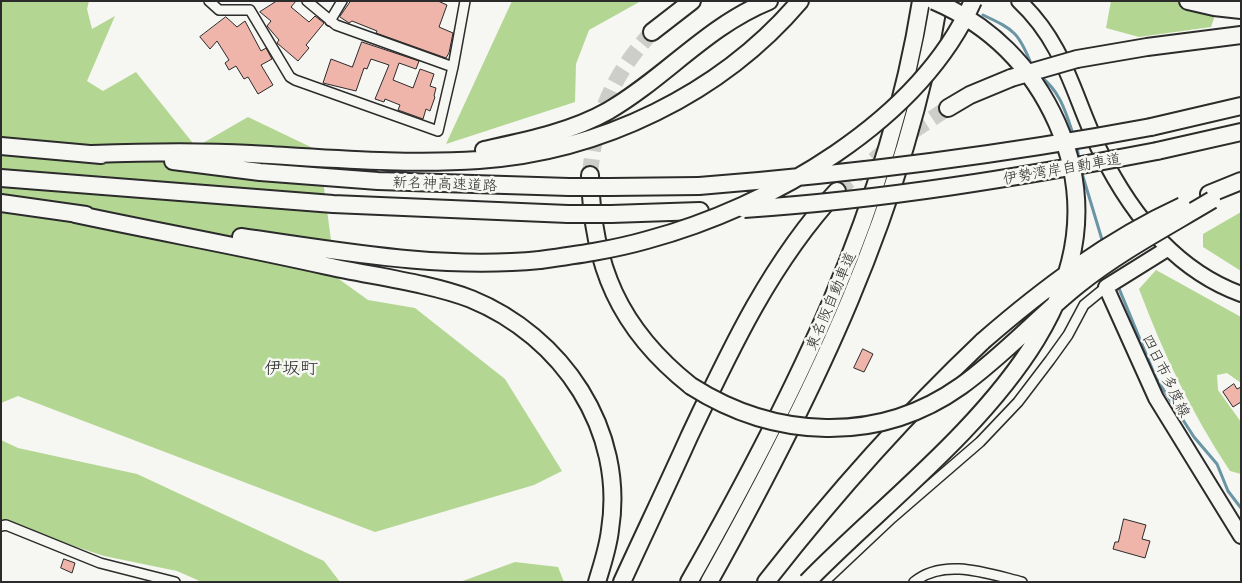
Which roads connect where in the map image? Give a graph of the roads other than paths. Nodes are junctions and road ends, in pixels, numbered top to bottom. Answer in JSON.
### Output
{"nodes":[{"id":1,"x":208,"y":1,"type":"edge"},
{"id":2,"x":255,"y":1,"type":"edge"},
{"id":3,"x":307,"y":1,"type":"edge"},
{"id":4,"x":342,"y":1,"type":"edge"},
{"id":5,"x":465,"y":1,"type":"edge"},
{"id":6,"x":692,"y":1,"type":"edge"},
{"id":7,"x":769,"y":1,"type":"edge"},
{"id":8,"x":800,"y":1,"type":"edge"},
{"id":9,"x":921,"y":1,"type":"edge"},
{"id":10,"x":934,"y":1,"type":"edge"},
{"id":11,"x":939,"y":1,"type":"edge"},
{"id":12,"x":973,"y":1,"type":"edge"},
{"id":13,"x":1188,"y":1,"type":"edge"},
{"id":14,"x":1023,"y":3,"type":"edge"},
{"id":15,"x":250,"y":10,"type":"junction"},
{"id":16,"x":1241,"y":10,"type":"edge"},
{"id":17,"x":330,"y":21,"type":"junction"},
{"id":18,"x":652,"y":32,"type":"tunnel mouth"},
{"id":19,"x":1241,"y":35,"type":"edge"},
{"id":20,"x":453,"y":67,"type":"junction"},
{"id":21,"x":1241,"y":106,"type":"edge"},
{"id":22,"x":948,"y":108,"type":"tunnel mouth"},
{"id":23,"x":1241,"y":132,"type":"edge"},
{"id":24,"x":1,"y":146,"type":"edge"},
{"id":25,"x":92,"y":154,"type":"junction"},
{"id":26,"x":420,"y":161,"type":"junction"},
{"id":27,"x":890,"y":168,"type":"joint"},
{"id":28,"x":590,"y":175,"type":"tunnel mouth"},
{"id":29,"x":1,"y":178,"type":"edge"},
{"id":30,"x":1241,"y":183,"type":"edge"},
{"id":31,"x":838,"y":191,"type":"tunnel mouth"},
{"id":32,"x":882,"y":195,"type":"joint"},
{"id":33,"x":1211,"y":197,"type":"junction"},
{"id":34,"x":1,"y":203,"type":"edge"},
{"id":35,"x":75,"y":214,"type":"junction"},
{"id":36,"x":1167,"y":249,"type":"junction"},
{"id":37,"x":1106,"y":287,"type":"junction"},
{"id":38,"x":1241,"y":294,"type":"edge"},
{"id":39,"x":1,"y":526,"type":"edge"},
{"id":40,"x":1240,"y":532,"type":"edge"},
{"id":41,"x":175,"y":582,"type":"edge"},
{"id":42,"x":597,"y":582,"type":"edge"},
{"id":43,"x":622,"y":582,"type":"edge"},
{"id":44,"x":689,"y":582,"type":"edge"},
{"id":45,"x":710,"y":582,"type":"edge"},
{"id":46,"x":766,"y":582,"type":"edge"},
{"id":47,"x":807,"y":582,"type":"edge"},
{"id":48,"x":824,"y":582,"type":"edge"},
{"id":49,"x":914,"y":582,"type":"edge"},
{"id":50,"x":1022,"y":582,"type":"edge"}],
"edges":[{"from":1,"to":15,"type":"street"},
{"from":2,"to":15,"type":"street"},
{"from":3,"to":17,"type":"street"},
{"from":4,"to":17,"type":"street"},
{"from":5,"to":20,"type":"street"},
{"from":6,"to":18,"type":"highway"},
{"from":7,"to":26,"type":"highway"},
{"from":8,"to":26,"type":"highway"},
{"from":9,"to":44,"type":"highway","name":"東名阪自動車道"},
{"from":10,"to":47,"type":"highway","bridge":true},
{"from":11,"to":45,"type":"highway","name":"東名阪自動車道"},
{"from":12,"to":35,"type":"highway","bridge":true},
{"from":13,"to":16,"type":"highway"},
{"from":14,"to":36,"type":"main road"},
{"from":15,"to":20,"type":"street"},
{"from":17,"to":20,"type":"street"},
{"from":19,"to":22,"type":"highway","bridge":true},
{"from":21,"to":27,"type":"highway","name":"伊勢湾岸自動車道","bridge":true},
{"from":23,"to":32,"type":"highway","name":"伊勢湾岸自動車道","bridge":true},
{"from":24,"to":25,"type":"highway","name":"新名神高速道路"},
{"from":25,"to":26,"type":"highway"},
{"from":25,"to":27,"type":"highway","name":"新名神高速道路","bridge":true},
{"from":28,"to":33,"type":"highway","bridge":true},
{"from":29,"to":32,"type":"highway","name":"新名神高速道路","bridge":true},
{"from":30,"to":33,"type":"highway"},
{"from":31,"to":43,"type":"highway"},
{"from":33,"to":46,"type":"highway","bridge":true},
{"from":34,"to":35,"type":"highway"},
{"from":35,"to":42,"type":"highway"},
{"from":36,"to":37,"type":"main road"},
{"from":36,"to":38,"type":"main road"},
{"from":37,"to":40,"type":"main road","name":"四日市多度線"},
{"from":37,"to":48,"type":"street"},
{"from":39,"to":41,"type":"street"},
{"from":49,"to":50,"type":"street"}]}
